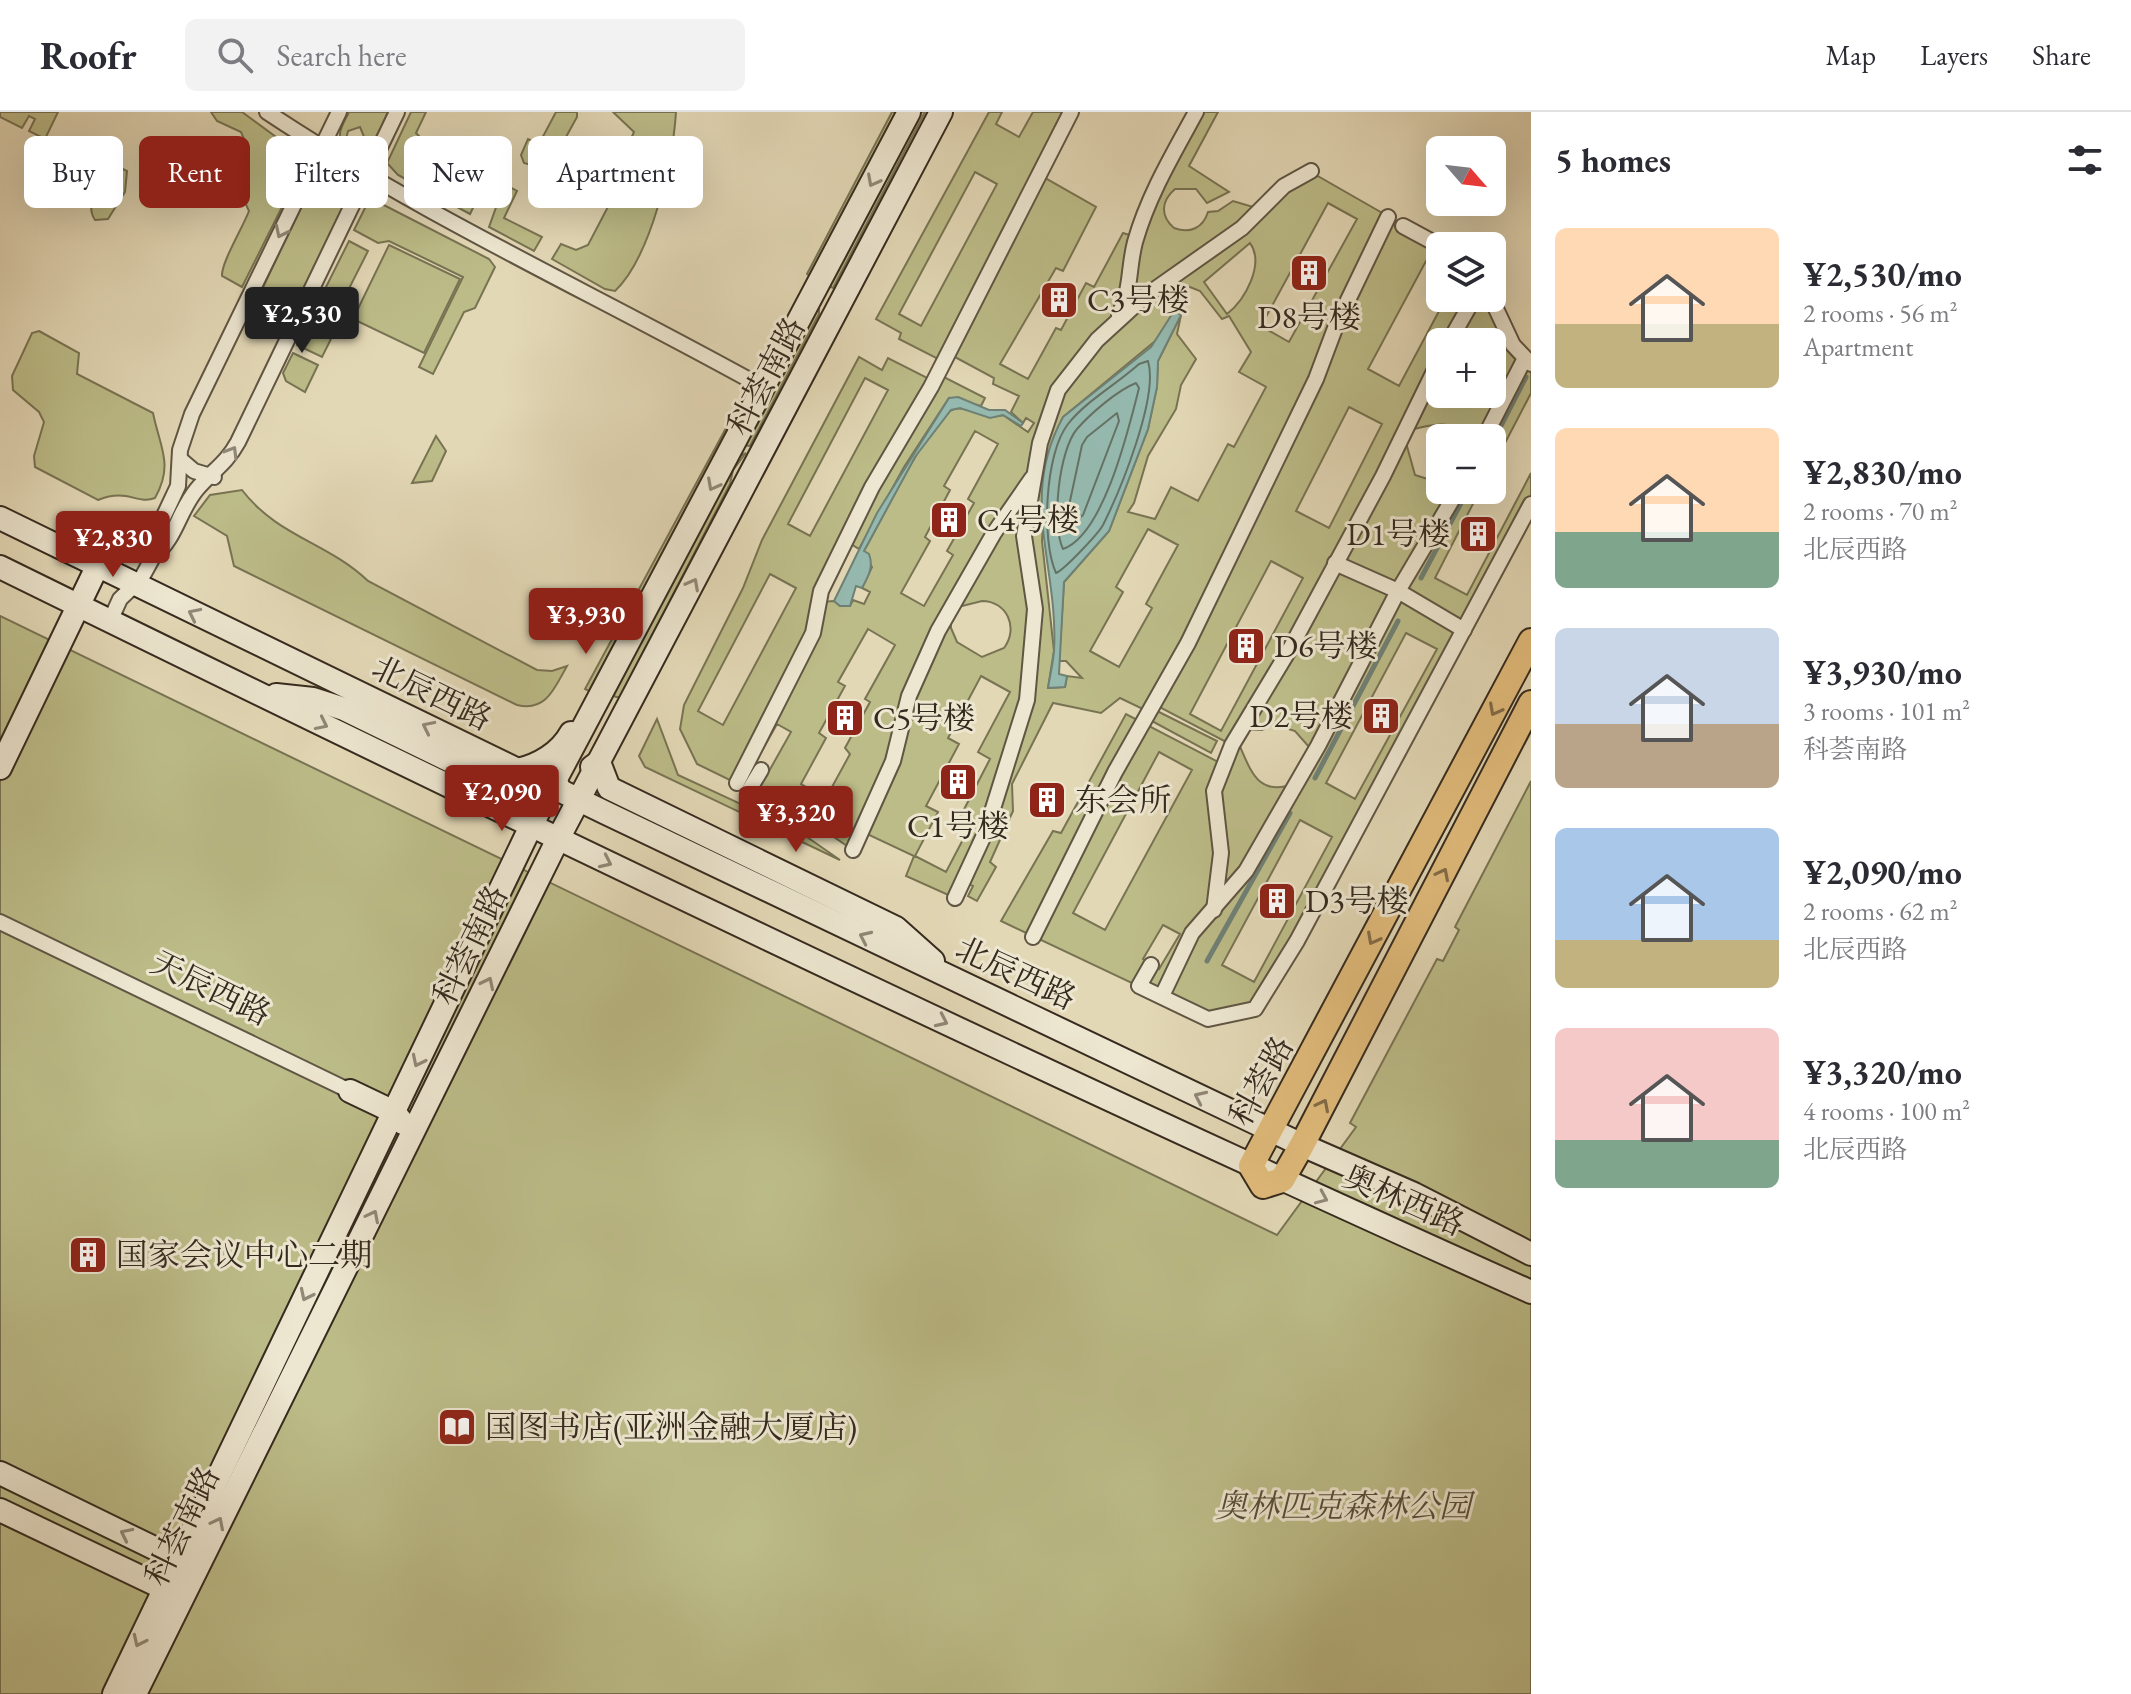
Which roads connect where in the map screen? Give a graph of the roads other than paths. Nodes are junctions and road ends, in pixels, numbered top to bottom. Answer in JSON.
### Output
{"nodes":[{"id":1,"x":267,"y":112,"type":"edge"},
{"id":2,"x":339,"y":112,"type":"edge"},
{"id":3,"x":397,"y":112,"type":"edge"},
{"id":4,"x":909,"y":112,"type":"edge"},
{"id":5,"x":941,"y":112,"type":"edge"},
{"id":6,"x":1071,"y":112,"type":"edge"},
{"id":7,"x":1196,"y":112,"type":"edge"},
{"id":8,"x":303,"y":136,"type":"edge"},
{"id":9,"x":327,"y":136,"type":"edge"},
{"id":10,"x":385,"y":136,"type":"edge"},
{"id":11,"x":1311,"y":171,"type":"dead end"},
{"id":12,"x":388,"y":187,"type":"edge"},
{"id":13,"x":292,"y":208,"type":"edge"},
{"id":14,"x":350,"y":208,"type":"edge"},
{"id":15,"x":1388,"y":217,"type":"dead end"},
{"id":16,"x":1403,"y":226,"type":"dead end"},
{"id":17,"x":1426,"y":238,"type":"edge"},
{"id":18,"x":1499,"y":312,"type":"edge"},
{"id":19,"x":1116,"y":322,"type":"junction"},
{"id":20,"x":1527,"y":362,"type":"edge"},
{"id":21,"x":1426,"y":386,"type":"edge"},
{"id":22,"x":764,"y":388,"type":"junction"},
{"id":23,"x":1492,"y":424,"type":"edge"},
{"id":24,"x":180,"y":459,"type":"junction"},
{"id":25,"x":1035,"y":474,"type":"junction"},
{"id":26,"x":214,"y":477,"type":"junction"},
{"id":27,"x":1450,"y":504,"type":"edge"},
{"id":28,"x":1531,"y":504,"type":"edge"},
{"id":29,"x":0,"y":518,"type":"edge"},
{"id":30,"x":153,"y":557,"type":"junction"},
{"id":31,"x":1335,"y":563,"type":"junction"},
{"id":32,"x":0,"y":567,"type":"edge"},
{"id":33,"x":97,"y":567,"type":"junction"},
{"id":34,"x":669,"y":567,"type":"junction"},
{"id":35,"x":134,"y":585,"type":"junction"},
{"id":36,"x":1398,"y":591,"type":"junction"},
{"id":37,"x":79,"y":606,"type":"junction"},
{"id":38,"x":110,"y":621,"type":"junction"},
{"id":39,"x":1464,"y":630,"type":"junction"},
{"id":40,"x":1531,"y":641,"type":"edge"},
{"id":41,"x":256,"y":692,"type":"junction"},
{"id":42,"x":602,"y":694,"type":"junction"},
{"id":43,"x":1531,"y":703,"type":"edge"},
{"id":44,"x":628,"y":708,"type":"junction"},
{"id":45,"x":599,"y":762,"type":"junction"},
{"id":46,"x":0,"y":768,"type":"edge"},
{"id":47,"x":518,"y":770,"type":"junction"},
{"id":48,"x":761,"y":770,"type":"dead end"},
{"id":49,"x":552,"y":787,"type":"junction"},
{"id":50,"x":579,"y":800,"type":"junction"},
{"id":51,"x":628,"y":824,"type":"junction"},
{"id":52,"x":531,"y":826,"type":"junction"},
{"id":53,"x":558,"y":839,"type":"junction"},
{"id":54,"x":853,"y":850,"type":"dead end"},
{"id":55,"x":519,"y":851,"type":"junction"},
{"id":56,"x":955,"y":898,"type":"dead end"},
{"id":57,"x":1214,"y":910,"type":"junction"},
{"id":58,"x":0,"y":922,"type":"edge"},
{"id":59,"x":1033,"y":937,"type":"dead end"},
{"id":60,"x":1151,"y":965,"type":"dead end"},
{"id":61,"x":952,"y":978,"type":"junction"},
{"id":62,"x":1162,"y":996,"type":"junction"},
{"id":63,"x":350,"y":1091,"type":"joint"},
{"id":64,"x":394,"y":1112,"type":"junction"},
{"id":65,"x":419,"y":1124,"type":"junction"},
{"id":66,"x":1271,"y":1130,"type":"junction"},
{"id":67,"x":1302,"y":1145,"type":"junction"},
{"id":68,"x":1251,"y":1166,"type":"junction"},
{"id":69,"x":1282,"y":1180,"type":"junction"},
{"id":70,"x":1531,"y":1254,"type":"edge"},
{"id":71,"x":1531,"y":1292,"type":"edge"},
{"id":72,"x":0,"y":1473,"type":"edge"},
{"id":73,"x":0,"y":1510,"type":"edge"},
{"id":74,"x":187,"y":1564,"type":"junction"},
{"id":75,"x":173,"y":1593,"type":"junction"},
{"id":76,"x":114,"y":1694,"type":"edge"},
{"id":77,"x":135,"y":1694,"type":"edge"}],
"edges":[{"from":1,"to":8,"type":"street"},
{"from":2,"to":9,"type":"street"},
{"from":3,"to":10,"type":"street"},
{"from":4,"to":22,"type":"street","name":"科荟南路","one_way":true},
{"from":44,"to":5,"type":"street","name":"科荟南路","one_way":true},
{"from":6,"to":48,"type":"street"},
{"from":7,"to":19,"type":"street"},
{"from":11,"to":19,"type":"street"},
{"from":12,"to":22,"type":"street"},
{"from":13,"to":24,"type":"street","one_way":true},
{"from":26,"to":14,"type":"street","one_way":true},
{"from":15,"to":59,"type":"street"},
{"from":16,"to":17,"type":"street"},
{"from":18,"to":20,"type":"street"},
{"from":19,"to":25,"type":"street"},
{"from":20,"to":23,"type":"street"},
{"from":21,"to":31,"type":"street"},
{"from":22,"to":34,"type":"street","name":"科荟南路","one_way":true},
{"from":24,"to":26,"type":"street"},
{"from":24,"to":30,"type":"street"},
{"from":25,"to":54,"type":"street"},
{"from":25,"to":56,"type":"street"},
{"from":26,"to":30,"type":"street"},
{"from":27,"to":36,"type":"street"},
{"from":28,"to":39,"type":"street"},
{"from":29,"to":33,"type":"street","name":"北辰西路"},
{"from":30,"to":35,"type":"street"},
{"from":31,"to":36,"type":"street"},
{"from":31,"to":57,"type":"street"},
{"from":32,"to":37,"type":"street"},
{"from":33,"to":35,"type":"street","name":"北辰西路"},
{"from":33,"to":37,"type":"street"},
{"from":34,"to":42,"type":"street","name":"科荟南路"},
{"from":34,"to":47,"type":"street"},
{"from":35,"to":38,"type":"street"},
{"from":47,"to":35,"type":"street","name":"北辰西路","one_way":true},
{"from":36,"to":39,"type":"street"},
{"from":36,"to":57,"type":"street"},
{"from":37,"to":38,"type":"street"},
{"from":37,"to":46,"type":"street"},
{"from":38,"to":41,"type":"street"},
{"from":39,"to":62,"type":"street"},
{"from":40,"to":66,"type":"main road","name":"科荟路","one_way":true},
{"from":41,"to":45,"type":"street"},
{"from":41,"to":52,"type":"street","one_way":true},
{"from":42,"to":44,"type":"street"},
{"from":42,"to":49,"type":"street","name":"科荟南路"},
{"from":67,"to":43,"type":"main road","name":"科荟路","one_way":true},
{"from":44,"to":45,"type":"street","name":"科荟南路"},
{"from":45,"to":50,"type":"street","name":"科荟南路"},
{"from":45,"to":61,"type":"street"},
{"from":47,"to":49,"type":"street","name":"北辰西路"},
{"from":49,"to":50,"type":"street","name":"北辰西路"},
{"from":49,"to":52,"type":"street","name":"科荟南路"},
{"from":50,"to":51,"type":"street","name":"北辰西路"},
{"from":50,"to":53,"type":"street","name":"科荟南路"},
{"from":51,"to":55,"type":"street"},
{"from":61,"to":51,"type":"street","name":"北辰西路","one_way":true},
{"from":52,"to":53,"type":"street"},
{"from":52,"to":55,"type":"street","name":"科荟南路"},
{"from":65,"to":53,"type":"street","name":"科荟南路","one_way":true},
{"from":53,"to":68,"type":"street","one_way":true},
{"from":55,"to":64,"type":"street","name":"科荟南路","one_way":true},
{"from":57,"to":62,"type":"street"},
{"from":58,"to":63,"type":"street","name":"天辰西路"},
{"from":60,"to":62,"type":"street"},
{"from":66,"to":61,"type":"street","name":"北辰西路","one_way":true},
{"from":63,"to":64,"type":"street","name":"天辰西路"},
{"from":64,"to":65,"type":"street","name":"天辰西路"},
{"from":64,"to":74,"type":"street","name":"科荟南路","one_way":true},
{"from":74,"to":65,"type":"street","name":"科荟南路","one_way":true},
{"from":66,"to":67,"type":"street","name":"奥林西路"},
{"from":66,"to":68,"type":"main road","name":"科荟路"},
{"from":67,"to":69,"type":"main road","name":"科荟路"},
{"from":67,"to":70,"type":"street","name":"奥林西路"},
{"from":68,"to":69,"type":"main road","name":"科荟路"},
{"from":69,"to":71,"type":"street","name":"奥林西路","one_way":true},
{"from":74,"to":72,"type":"street","one_way":true},
{"from":73,"to":75,"type":"street"},
{"from":74,"to":75,"type":"street","name":"科荟南路"},
{"from":75,"to":76,"type":"street","name":"科荟南路","one_way":true},
{"from":75,"to":77,"type":"street","name":"科荟南路"}]}
